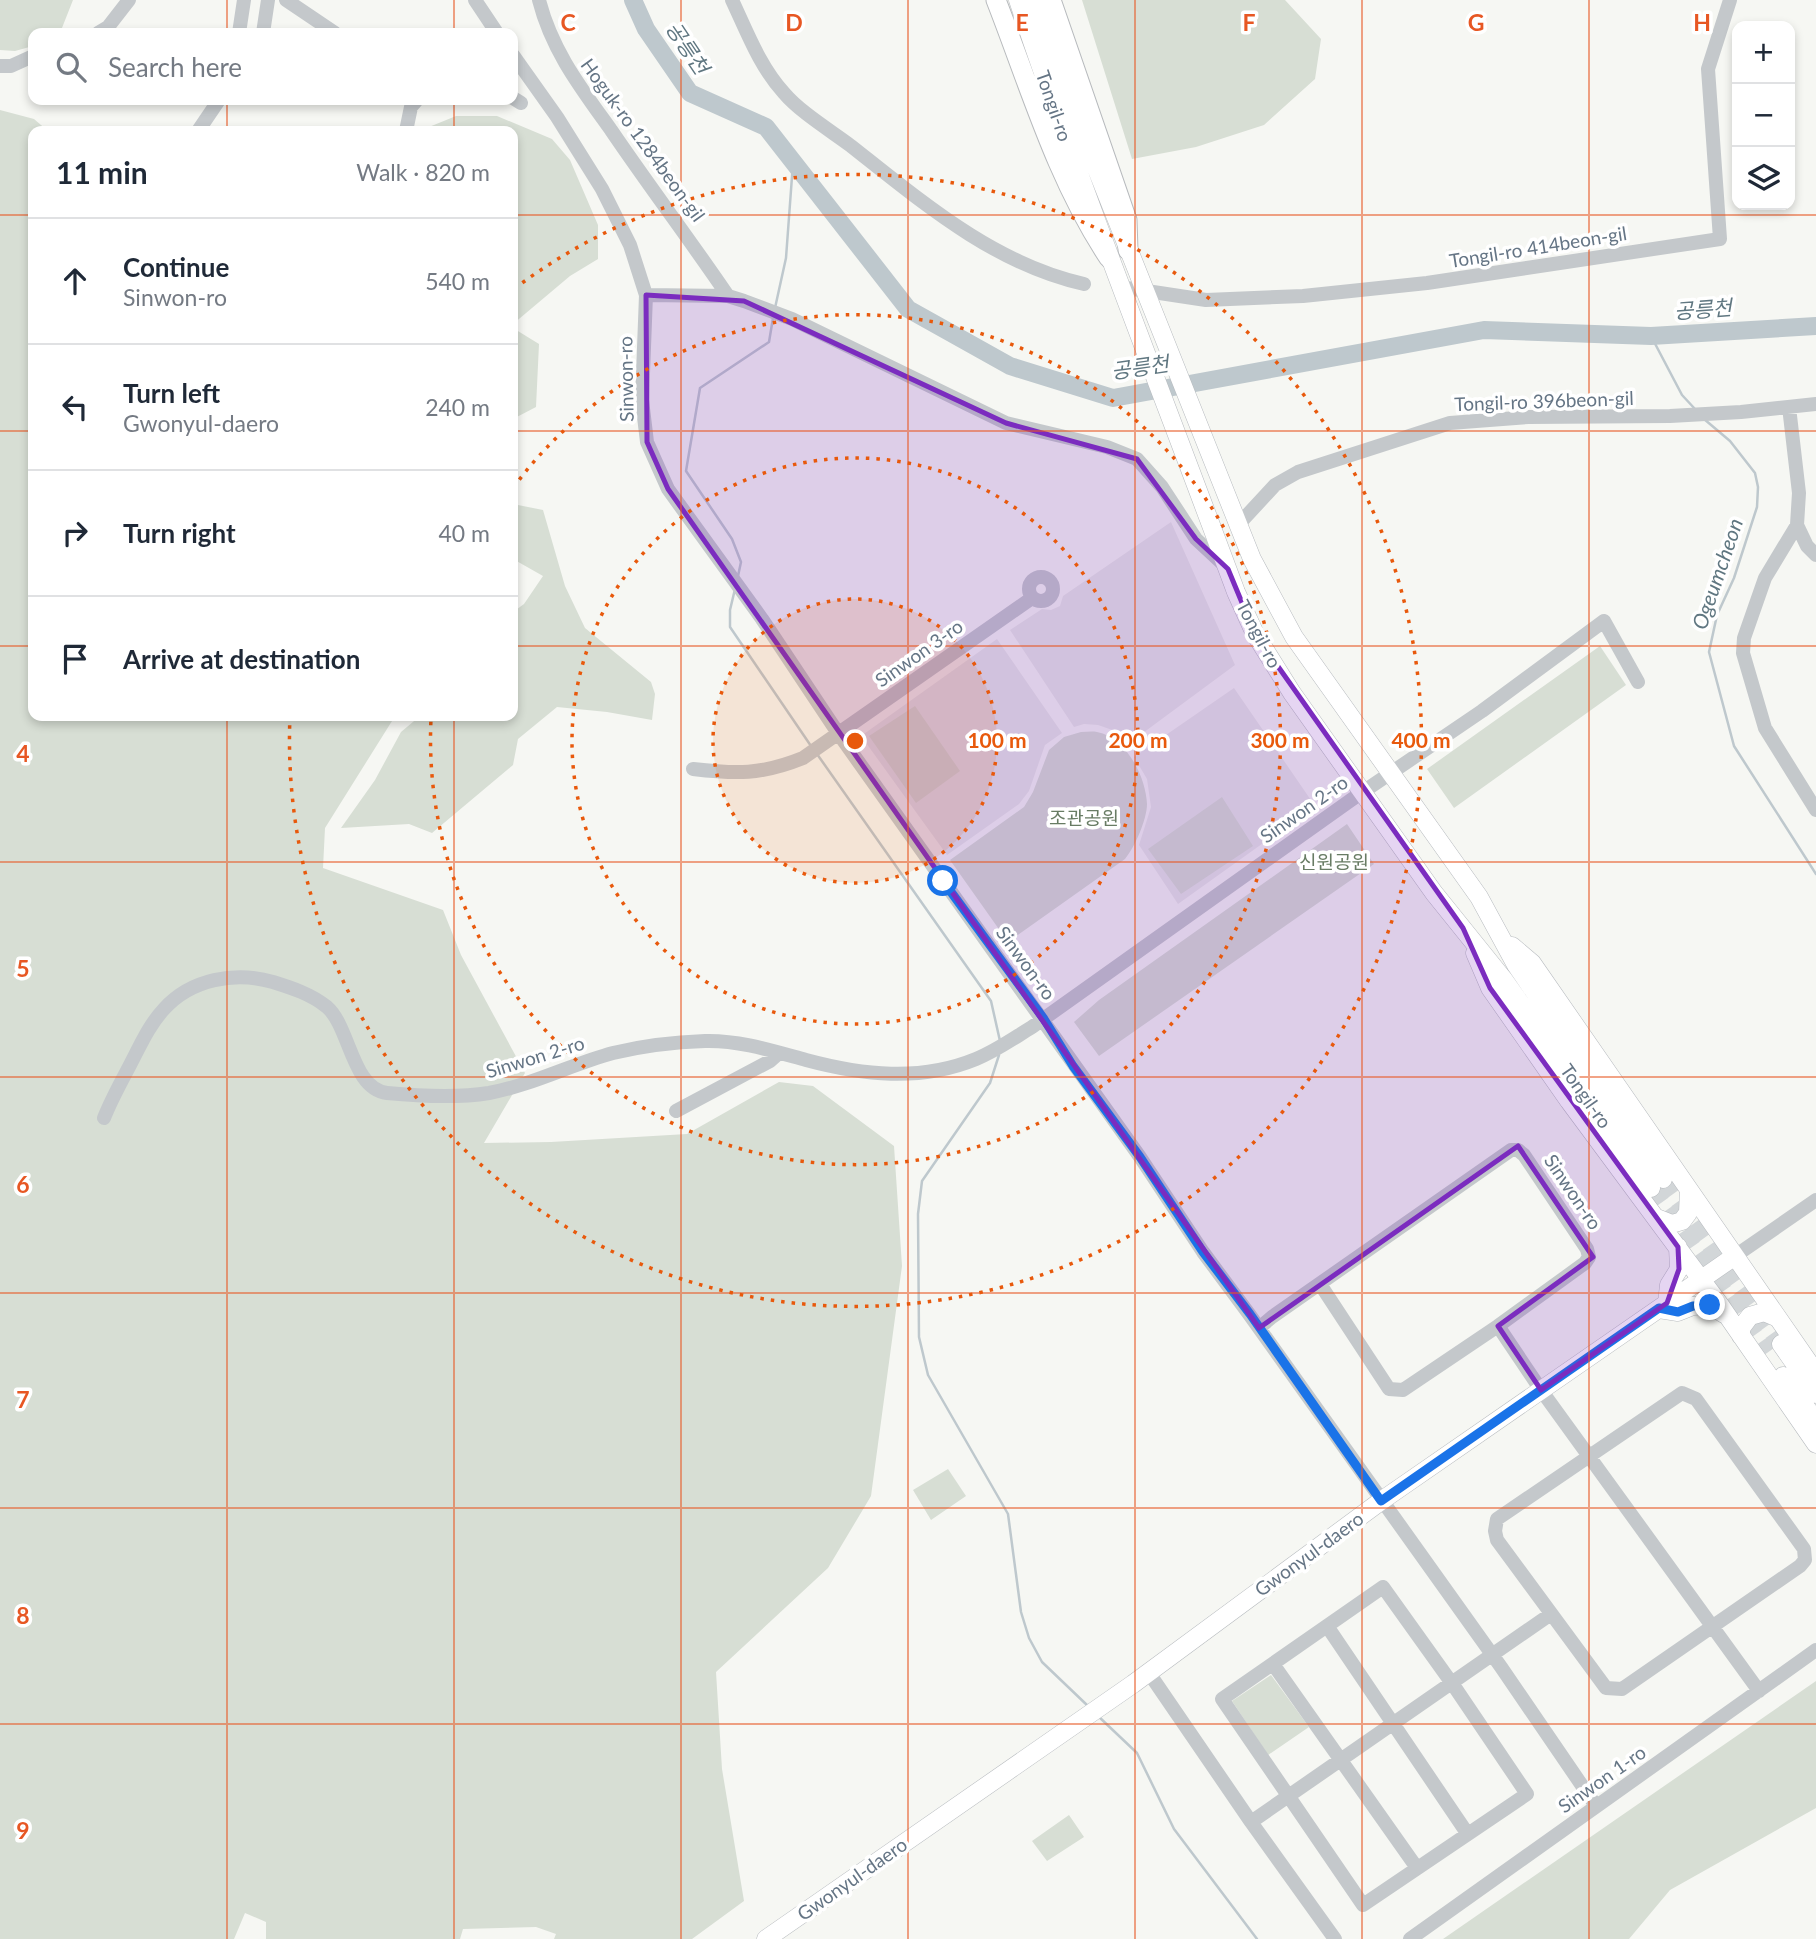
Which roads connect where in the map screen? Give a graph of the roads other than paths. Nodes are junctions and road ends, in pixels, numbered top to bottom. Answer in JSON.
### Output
{"nodes":[{"id":1,"x":129,"y":0,"type":"edge"},
{"id":2,"x":244,"y":0,"type":"edge"},
{"id":3,"x":268,"y":0,"type":"edge"},
{"id":4,"x":286,"y":0,"type":"edge"},
{"id":5,"x":475,"y":0,"type":"edge"},
{"id":6,"x":539,"y":0,"type":"edge"},
{"id":7,"x":732,"y":0,"type":"edge"},
{"id":8,"x":996,"y":0,"type":"edge"},
{"id":9,"x":1018,"y":0,"type":"edge"},
{"id":10,"x":1033,"y":0,"type":"edge"},
{"id":11,"x":1051,"y":0,"type":"edge"},
{"id":12,"x":1730,"y":0,"type":"edge"},
{"id":13,"x":106,"y":28,"type":"edge"},
{"id":14,"x":240,"y":28,"type":"edge"},
{"id":15,"x":264,"y":28,"type":"edge"},
{"id":16,"x":328,"y":28,"type":"edge"},
{"id":17,"x":494,"y":28,"type":"edge"},
{"id":18,"x":28,"y":58,"type":"edge"},
{"id":19,"x":518,"y":62,"type":"edge"},
{"id":20,"x":0,"y":66,"type":"edge"},
{"id":21,"x":216,"y":105,"type":"edge"},
{"id":22,"x":413,"y":105,"type":"edge"},
{"id":23,"x":201,"y":126,"type":"edge"},
{"id":24,"x":407,"y":126,"type":"edge"},
{"id":25,"x":1128,"y":250,"type":"junction"},
{"id":26,"x":1109,"y":258,"type":"junction"},
{"id":27,"x":1084,"y":284,"type":"dead end"},
{"id":28,"x":1120,"y":287,"type":"junction"},
{"id":29,"x":1146,"y":293,"type":"junction"},
{"id":30,"x":646,"y":295,"type":"junction"},
{"id":31,"x":728,"y":296,"type":"junction"},
{"id":32,"x":1816,"y":404,"type":"edge"},
{"id":33,"x":1789,"y":407,"type":"junction"},
{"id":34,"x":1238,"y":525,"type":"junction"},
{"id":35,"x":1797,"y":525,"type":"junction"},
{"id":36,"x":1816,"y":555,"type":"edge"},
{"id":37,"x":1228,"y":569,"type":"junction"},
{"id":38,"x":1032,"y":598,"type":"dead end"},
{"id":39,"x":1638,"y":682,"type":"dead end"},
{"id":40,"x":833,"y":737,"type":"junction"},
{"id":41,"x":693,"y":769,"type":"dead end"},
{"id":42,"x":1391,"y":774,"type":"junction"},
{"id":43,"x":1363,"y":792,"type":"junction"},
{"id":44,"x":1816,"y":810,"type":"edge"},
{"id":45,"x":1464,"y":928,"type":"junction"},
{"id":46,"x":1499,"y":936,"type":"junction"},
{"id":47,"x":1044,"y":1019,"type":"junction"},
{"id":48,"x":779,"y":1053,"type":"junction"},
{"id":49,"x":676,"y":1111,"type":"dead end"},
{"id":50,"x":104,"y":1118,"type":"dead end"},
{"id":51,"x":1689,"y":1190,"type":"junction"},
{"id":52,"x":1816,"y":1200,"type":"edge"},
{"id":53,"x":1657,"y":1218,"type":"junction"},
{"id":54,"x":1678,"y":1247,"type":"junction"},
{"id":55,"x":1735,"y":1256,"type":"junction"},
{"id":56,"x":1702,"y":1280,"type":"junction"},
{"id":57,"x":1320,"y":1284,"type":"junction"},
{"id":58,"x":1663,"y":1306,"type":"junction"},
{"id":59,"x":1727,"y":1316,"type":"junction"},
{"id":60,"x":1778,"y":1318,"type":"junction"},
{"id":61,"x":1498,"y":1326,"type":"junction"},
{"id":62,"x":1259,"y":1328,"type":"junction"},
{"id":63,"x":1741,"y":1336,"type":"junction"},
{"id":64,"x":1816,"y":1373,"type":"edge"},
{"id":65,"x":1541,"y":1390,"type":"junction"},
{"id":66,"x":1816,"y":1394,"type":"edge"},
{"id":67,"x":1816,"y":1422,"type":"edge"},
{"id":68,"x":1816,"y":1444,"type":"edge"},
{"id":69,"x":1589,"y":1455,"type":"junction"},
{"id":70,"x":1381,"y":1501,"type":"junction"},
{"id":71,"x":1551,"y":1614,"type":"junction"},
{"id":72,"x":1327,"y":1626,"type":"junction"},
{"id":73,"x":1713,"y":1627,"type":"junction"},
{"id":74,"x":1816,"y":1650,"type":"edge"},
{"id":75,"x":1491,"y":1655,"type":"junction"},
{"id":76,"x":1273,"y":1664,"type":"junction"},
{"id":77,"x":1149,"y":1673,"type":"junction"},
{"id":78,"x":1452,"y":1682,"type":"junction"},
{"id":79,"x":1759,"y":1690,"type":"junction"},
{"id":80,"x":1393,"y":1723,"type":"junction"},
{"id":81,"x":1340,"y":1759,"type":"junction"},
{"id":82,"x":1288,"y":1796,"type":"junction"},
{"id":83,"x":1596,"y":1806,"type":"junction"},
{"id":84,"x":1251,"y":1822,"type":"junction"},
{"id":85,"x":1467,"y":1832,"type":"junction"},
{"id":86,"x":1417,"y":1868,"type":"junction"},
{"id":87,"x":786,"y":1933,"type":"edge"},
{"id":88,"x":766,"y":1939,"type":"edge"},
{"id":89,"x":1335,"y":1939,"type":"edge"},
{"id":90,"x":1409,"y":1939,"type":"edge"}],
"edges":[{"from":1,"to":13,"type":"street"},
{"from":2,"to":14,"type":"street"},
{"from":3,"to":15,"type":"street"},
{"from":4,"to":16,"type":"street"},
{"from":5,"to":17,"type":"street"},
{"from":6,"to":31,"type":"street","name":"Hoguk-ro 1284beon-gil"},
{"from":7,"to":27,"type":"street"},
{"from":8,"to":26,"type":"highway"},
{"from":9,"to":26,"type":"main road","name":"Tongil-ro"},
{"from":10,"to":25,"type":"main road","name":"Tongil-ro"},
{"from":11,"to":25,"type":"highway"},
{"from":12,"to":29,"type":"street","name":"Tongil-ro 414beon-gil"},
{"from":18,"to":20,"type":"street"},
{"from":19,"to":30,"type":"street"},
{"from":21,"to":23,"type":"street"},
{"from":22,"to":24,"type":"street"},
{"from":25,"to":29,"type":"main road","name":"Tongil-ro"},
{"from":26,"to":28,"type":"main road","name":"Tongil-ro"},
{"from":28,"to":29,"type":"street","name":"Tongil-ro 414beon-gil"},
{"from":28,"to":37,"type":"main road","name":"Tongil-ro"},
{"from":29,"to":34,"type":"main road","name":"Tongil-ro"},
{"from":30,"to":31,"type":"street"},
{"from":30,"to":40,"type":"street","name":"Sinwon-ro"},
{"from":31,"to":37,"type":"street"},
{"from":32,"to":33,"type":"street"},
{"from":33,"to":34,"type":"street","name":"Tongil-ro 396beon-gil"},
{"from":33,"to":35,"type":"street"},
{"from":34,"to":42,"type":"main road","name":"Tongil-ro"},
{"from":35,"to":36,"type":"street"},
{"from":35,"to":44,"type":"street"},
{"from":37,"to":43,"type":"main road","name":"Tongil-ro"},
{"from":38,"to":40,"type":"street","name":"Sinwon 3-ro"},
{"from":39,"to":42,"type":"street","name":"Sinwon 2-ro"},
{"from":40,"to":41,"type":"street","name":"Sinwon 3-ro"},
{"from":40,"to":47,"type":"street","name":"Sinwon-ro"},
{"from":42,"to":43,"type":"street","name":"Sinwon 2-ro"},
{"from":42,"to":46,"type":"main road","name":"Tongil-ro"},
{"from":43,"to":45,"type":"main road","name":"Tongil-ro"},
{"from":43,"to":47,"type":"street","name":"Sinwon 2-ro"},
{"from":45,"to":46,"type":"main road","name":"Tongil-ro"},
{"from":45,"to":53,"type":"main road"},
{"from":46,"to":51,"type":"main road"},
{"from":47,"to":48,"type":"street","name":"Sinwon 2-ro"},
{"from":47,"to":62,"type":"street","name":"Sinwon-ro"},
{"from":48,"to":49,"type":"street"},
{"from":48,"to":50,"type":"street","name":"Sinwon 2-ro"},
{"from":51,"to":53,"type":"main road"},
{"from":51,"to":55,"type":"main road"},
{"from":52,"to":55,"type":"street"},
{"from":53,"to":54,"type":"main road"},
{"from":54,"to":56,"type":"main road"},
{"from":54,"to":58,"type":"main road"},
{"from":55,"to":56,"type":"main road","name":"Gwonyul-daero"},
{"from":55,"to":60,"type":"main road"},
{"from":56,"to":58,"type":"main road","name":"Gwonyul-daero"},
{"from":56,"to":59,"type":"main road"},
{"from":57,"to":61,"type":"street","name":"Sinwon-ro"},
{"from":57,"to":61,"type":"street","name":"Sinwon-ro"},
{"from":57,"to":62,"type":"street","name":"Sinwon-ro"},
{"from":58,"to":59,"type":"main road"},
{"from":58,"to":65,"type":"main road","name":"Gwonyul-daero"},
{"from":59,"to":63,"type":"main road"},
{"from":60,"to":63,"type":"main road"},
{"from":60,"to":64,"type":"main road"},
{"from":61,"to":65,"type":"street"},
{"from":62,"to":70,"type":"street","name":"Sinwon-ro"},
{"from":63,"to":68,"type":"main road"},
{"from":65,"to":69,"type":"street"},
{"from":65,"to":70,"type":"main road","name":"Gwonyul-daero"},
{"from":66,"to":67,"type":"main road"},
{"from":69,"to":71,"type":"street"},
{"from":69,"to":73,"type":"street"},
{"from":69,"to":73,"type":"street"},
{"from":70,"to":75,"type":"street","name":"Sinwon-ro"},
{"from":70,"to":77,"type":"main road","name":"Gwonyul-daero"},
{"from":71,"to":73,"type":"street"},
{"from":71,"to":75,"type":"street"},
{"from":72,"to":76,"type":"street"},
{"from":72,"to":78,"type":"street"},
{"from":72,"to":80,"type":"street"},
{"from":73,"to":79,"type":"street"},
{"from":74,"to":79,"type":"street","name":"Sinwon 1-ro"},
{"from":75,"to":78,"type":"street"},
{"from":75,"to":83,"type":"street","name":"Sinwon-ro"},
{"from":76,"to":81,"type":"street"},
{"from":76,"to":82,"type":"street"},
{"from":77,"to":84,"type":"street"},
{"from":77,"to":87,"type":"main road","name":"Gwonyul-daero"},
{"from":78,"to":80,"type":"street"},
{"from":78,"to":85,"type":"street"},
{"from":79,"to":83,"type":"street","name":"Sinwon 1-ro"},
{"from":80,"to":81,"type":"street"},
{"from":80,"to":85,"type":"street"},
{"from":81,"to":82,"type":"street"},
{"from":81,"to":86,"type":"street"},
{"from":82,"to":84,"type":"street"},
{"from":82,"to":86,"type":"street"},
{"from":83,"to":90,"type":"street","name":"Sinwon 1-ro"},
{"from":84,"to":89,"type":"street"},
{"from":85,"to":86,"type":"street"},
{"from":87,"to":88,"type":"main road","name":"Gwonyul-daero"}]}
